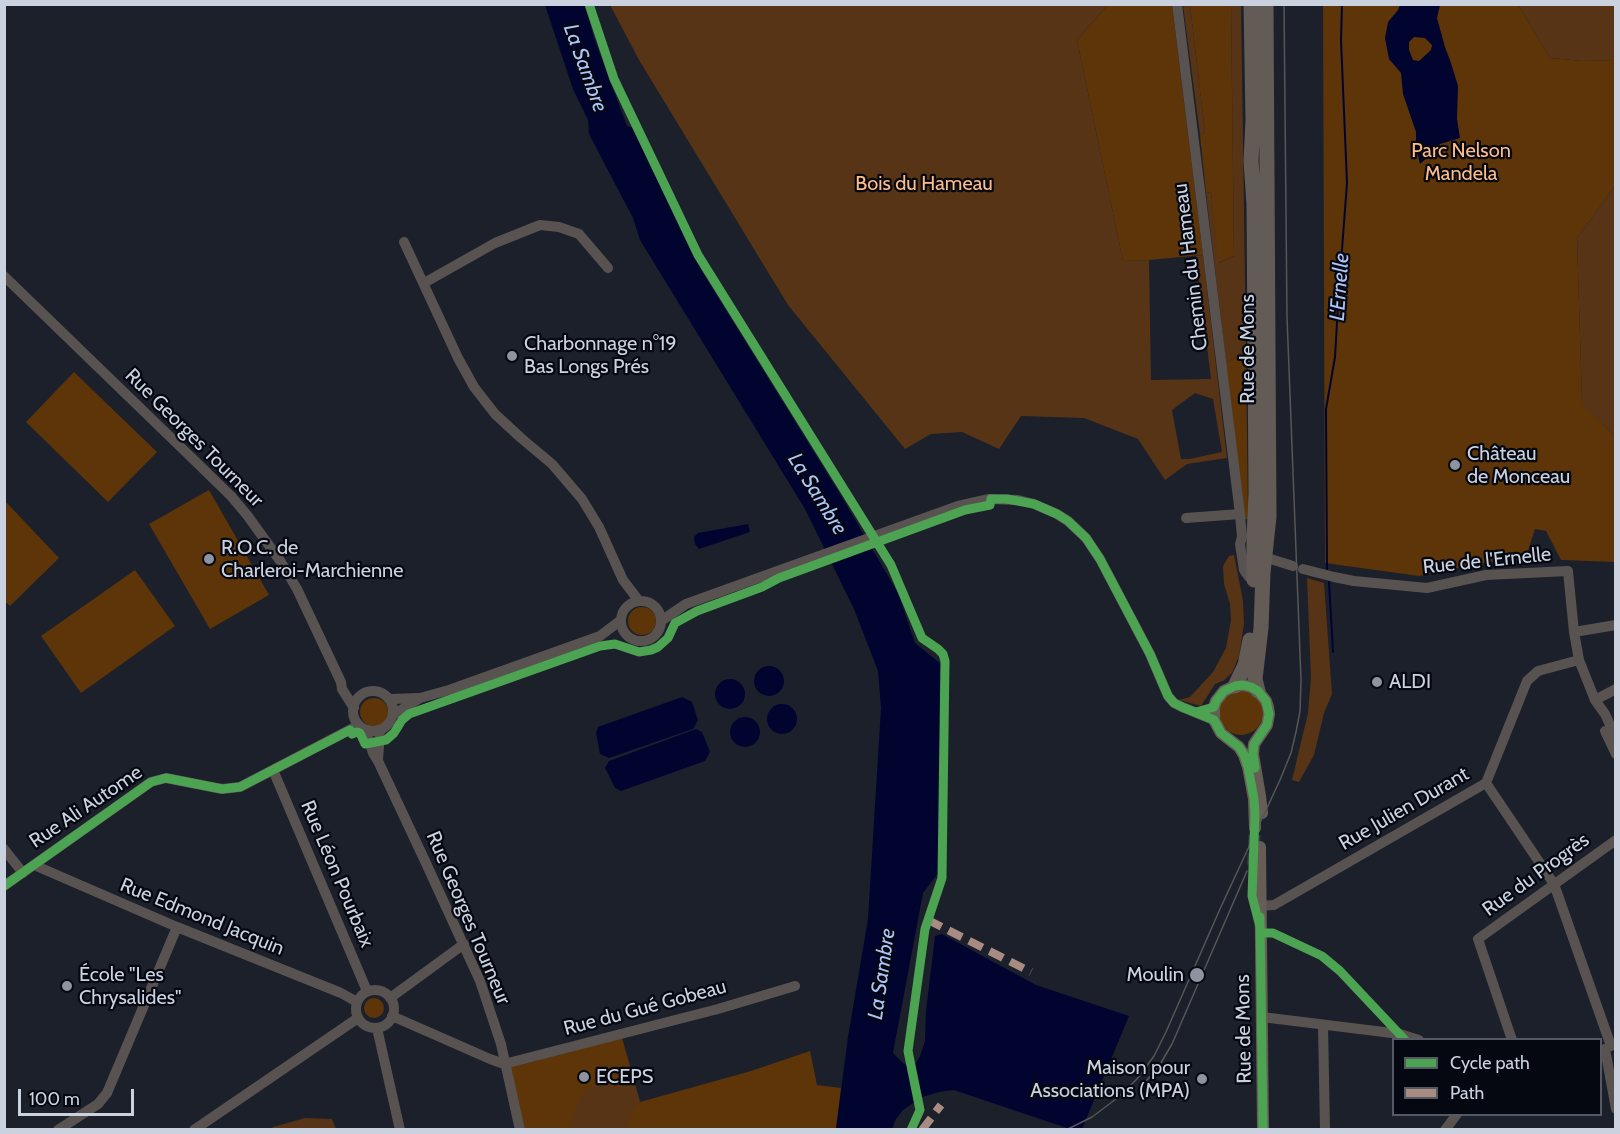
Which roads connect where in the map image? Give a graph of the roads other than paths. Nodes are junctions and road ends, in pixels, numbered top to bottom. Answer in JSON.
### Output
{"nodes":[{"id":1,"x":1177,"y":4,"type":"edge"},
{"id":2,"x":1251,"y":4,"type":"edge"},
{"id":3,"x":1266,"y":4,"type":"edge"},
{"id":4,"x":404,"y":242,"type":"dead end"},
{"id":5,"x":608,"y":268,"type":"dead end"},
{"id":6,"x":4,"y":276,"type":"edge"},
{"id":7,"x":424,"y":283,"type":"junction"},
{"id":8,"x":1240,"y":514,"type":"junction"},
{"id":9,"x":1186,"y":518,"type":"dead end"},
{"id":10,"x":1246,"y":529,"type":"junction"},
{"id":11,"x":1259,"y":555,"type":"junction"},
{"id":12,"x":623,"y":580,"type":"junction"},
{"id":13,"x":1254,"y":580,"type":"junction"},
{"id":14,"x":639,"y":601,"type":"junction"},
{"id":15,"x":687,"y":604,"type":"junction"},
{"id":16,"x":656,"y":607,"type":"junction"},
{"id":17,"x":623,"y":615,"type":"junction"},
{"id":18,"x":662,"y":621,"type":"junction"},
{"id":19,"x":1616,"y":625,"type":"edge"},
{"id":20,"x":1574,"y":632,"type":"junction"},
{"id":21,"x":626,"y":634,"type":"junction"},
{"id":22,"x":600,"y":636,"type":"junction"},
{"id":23,"x":1579,"y":660,"type":"junction"},
{"id":24,"x":341,"y":682,"type":"junction"},
{"id":25,"x":1235,"y":686,"type":"junction"},
{"id":26,"x":1258,"y":691,"type":"junction"},
{"id":27,"x":1612,"y":691,"type":"edge"},
{"id":28,"x":364,"y":693,"type":"junction"},
{"id":29,"x":420,"y":698,"type":"junction"},
{"id":30,"x":389,"y":699,"type":"junction"},
{"id":31,"x":1595,"y":700,"type":"junction"},
{"id":32,"x":1616,"y":704,"type":"edge"},
{"id":33,"x":354,"y":708,"type":"junction"},
{"id":34,"x":1214,"y":713,"type":"junction"},
{"id":35,"x":393,"y":715,"type":"junction"},
{"id":36,"x":362,"y":727,"type":"junction"},
{"id":37,"x":380,"y":730,"type":"junction"},
{"id":38,"x":1261,"y":733,"type":"junction"},
{"id":39,"x":1616,"y":738,"type":"edge"},
{"id":40,"x":1229,"y":739,"type":"junction"},
{"id":41,"x":1616,"y":754,"type":"edge"},
{"id":42,"x":378,"y":761,"type":"junction"},
{"id":43,"x":273,"y":770,"type":"junction"},
{"id":44,"x":1486,"y":783,"type":"junction"},
{"id":45,"x":1262,"y":813,"type":"dead end"},
{"id":46,"x":1255,"y":828,"type":"tunnel mouth"},
{"id":47,"x":1616,"y":840,"type":"edge"},
{"id":48,"x":1260,"y":847,"type":"dead end"},
{"id":49,"x":4,"y":849,"type":"edge"},
{"id":50,"x":34,"y":865,"type":"junction"},
{"id":51,"x":1253,"y":865,"type":"tunnel mouth"},
{"id":52,"x":23,"y":873,"type":"junction"},
{"id":53,"x":1554,"y":884,"type":"junction"},
{"id":54,"x":4,"y":886,"type":"edge"},
{"id":55,"x":1257,"y":905,"type":"junction"},
{"id":56,"x":177,"y":927,"type":"junction"},
{"id":57,"x":464,"y":944,"type":"junction"},
{"id":58,"x":795,"y":986,"type":"dead end"},
{"id":59,"x":367,"y":991,"type":"junction"},
{"id":60,"x":390,"y":998,"type":"junction"},
{"id":61,"x":357,"y":1002,"type":"junction"},
{"id":62,"x":392,"y":1016,"type":"junction"},
{"id":63,"x":1262,"y":1017,"type":"junction"},
{"id":64,"x":358,"y":1018,"type":"junction"},
{"id":65,"x":1323,"y":1025,"type":"junction"},
{"id":66,"x":377,"y":1028,"type":"junction"},
{"id":67,"x":1413,"y":1038,"type":"edge"},
{"id":68,"x":1511,"y":1038,"type":"edge"},
{"id":69,"x":1608,"y":1047,"type":"edge"},
{"id":70,"x":504,"y":1064,"type":"junction"},
{"id":71,"x":1616,"y":1110,"type":"edge"},
{"id":72,"x":1456,"y":1116,"type":"edge"},
{"id":73,"x":58,"y":1130,"type":"edge"},
{"id":74,"x":194,"y":1130,"type":"edge"},
{"id":75,"x":400,"y":1130,"type":"edge"},
{"id":76,"x":520,"y":1130,"type":"edge"},
{"id":77,"x":1263,"y":1130,"type":"edge"},
{"id":78,"x":1325,"y":1130,"type":"edge"},
{"id":79,"x":1445,"y":1130,"type":"edge"}],
"edges":[{"from":1,"to":8,"type":"street","name":"Chemin du Hameau"},
{"from":2,"to":10,"type":"highway","name":"Rue de Mons"},
{"from":3,"to":11,"type":"highway","name":"Rue de Mons"},
{"from":4,"to":7,"type":"street"},
{"from":5,"to":7,"type":"street"},
{"from":6,"to":24,"type":"street","name":"Rue Georges Tourneur"},
{"from":7,"to":12,"type":"street"},
{"from":8,"to":9,"type":"street"},
{"from":8,"to":10,"type":"street","name":"Chemin du Hameau"},
{"from":10,"to":11,"type":"highway","name":"Rue de Mons"},
{"from":10,"to":13,"type":"street","name":"Chemin du Hameau"},
{"from":11,"to":13,"type":"highway","name":"Rue de Mons"},
{"from":11,"to":20,"type":"street","name":"Rue de l'Ernelle"},
{"from":11,"to":26,"type":"highway","name":"Rue de Mons"},
{"from":12,"to":14,"type":"street"},
{"from":12,"to":17,"type":"street"},
{"from":13,"to":25,"type":"highway","name":"Rue de Mons"},
{"from":14,"to":16,"type":"street"},
{"from":14,"to":17,"type":"street"},
{"from":15,"to":16,"type":"street"},
{"from":15,"to":18,"type":"street"},
{"from":15,"to":34,"type":"street"},
{"from":16,"to":18,"type":"street"},
{"from":17,"to":21,"type":"street"},
{"from":17,"to":22,"type":"street"},
{"from":18,"to":21,"type":"street"},
{"from":19,"to":20,"type":"street"},
{"from":20,"to":23,"type":"street"},
{"from":21,"to":22,"type":"street"},
{"from":22,"to":29,"type":"street"},
{"from":23,"to":31,"type":"street"},
{"from":23,"to":44,"type":"street","name":"Rue Julien Durant"},
{"from":24,"to":28,"type":"street"},
{"from":24,"to":33,"type":"street","name":"Rue Georges Tourneur"},
{"from":25,"to":26,"type":"main road"},
{"from":25,"to":34,"type":"main road","name":"Rue de Mons"},
{"from":26,"to":38,"type":"main road","name":"Rue de Mons"},
{"from":27,"to":31,"type":"street"},
{"from":27,"to":32,"type":"street"},
{"from":28,"to":30,"type":"street"},
{"from":28,"to":33,"type":"street"},
{"from":29,"to":30,"type":"street"},
{"from":29,"to":35,"type":"street"},
{"from":30,"to":35,"type":"street"},
{"from":31,"to":39,"type":"street"},
{"from":31,"to":41,"type":"street"},
{"from":33,"to":36,"type":"street"},
{"from":34,"to":40,"type":"main road"},
{"from":35,"to":37,"type":"street"},
{"from":36,"to":37,"type":"street"},
{"from":36,"to":42,"type":"street","name":"Rue Georges Tourneur"},
{"from":36,"to":43,"type":"street","name":"Rue Ali Autome"},
{"from":37,"to":42,"type":"street","name":"Rue Georges Tourneur"},
{"from":38,"to":40,"type":"main road"},
{"from":38,"to":45,"type":"main road","name":"Rue de Mons"},
{"from":40,"to":46,"type":"main road"},
{"from":42,"to":57,"type":"street","name":"Rue Georges Tourneur"},
{"from":43,"to":50,"type":"street","name":"Rue Ali Autome"},
{"from":43,"to":59,"type":"street","name":"Rue Léon Pourbaix"},
{"from":44,"to":53,"type":"street"},
{"from":44,"to":55,"type":"street","name":"Rue Julien Durant"},
{"from":47,"to":53,"type":"street","name":"Rue du Progrès"},
{"from":48,"to":55,"type":"main road","name":"Rue de Mons"},
{"from":49,"to":52,"type":"street"},
{"from":50,"to":52,"type":"street","name":"Rue Ali Autome"},
{"from":50,"to":56,"type":"street","name":"Rue Edmond Jacquin"},
{"from":51,"to":55,"type":"main road","name":"Rue de Mons"},
{"from":52,"to":54,"type":"street","name":"Rue Ali Autome"},
{"from":53,"to":68,"type":"street","name":"Rue du Progrès"},
{"from":53,"to":69,"type":"street"},
{"from":55,"to":63,"type":"main road","name":"Rue de Mons"},
{"from":56,"to":61,"type":"street","name":"Rue Edmond Jacquin"},
{"from":56,"to":73,"type":"street"},
{"from":57,"to":60,"type":"street"},
{"from":57,"to":70,"type":"street","name":"Rue Georges Tourneur"},
{"from":58,"to":70,"type":"street","name":"Rue du Gué Gobeau"},
{"from":59,"to":60,"type":"street"},
{"from":59,"to":61,"type":"street"},
{"from":60,"to":62,"type":"street"},
{"from":61,"to":64,"type":"street"},
{"from":62,"to":66,"type":"street"},
{"from":62,"to":70,"type":"street"},
{"from":63,"to":65,"type":"street"},
{"from":63,"to":77,"type":"main road","name":"Rue de Mons"},
{"from":64,"to":66,"type":"street"},
{"from":64,"to":74,"type":"street"},
{"from":65,"to":67,"type":"street"},
{"from":65,"to":78,"type":"street"},
{"from":66,"to":75,"type":"street"},
{"from":69,"to":71,"type":"street"},
{"from":70,"to":76,"type":"street","name":"Rue Georges Tourneur"},
{"from":72,"to":79,"type":"street"}]}
